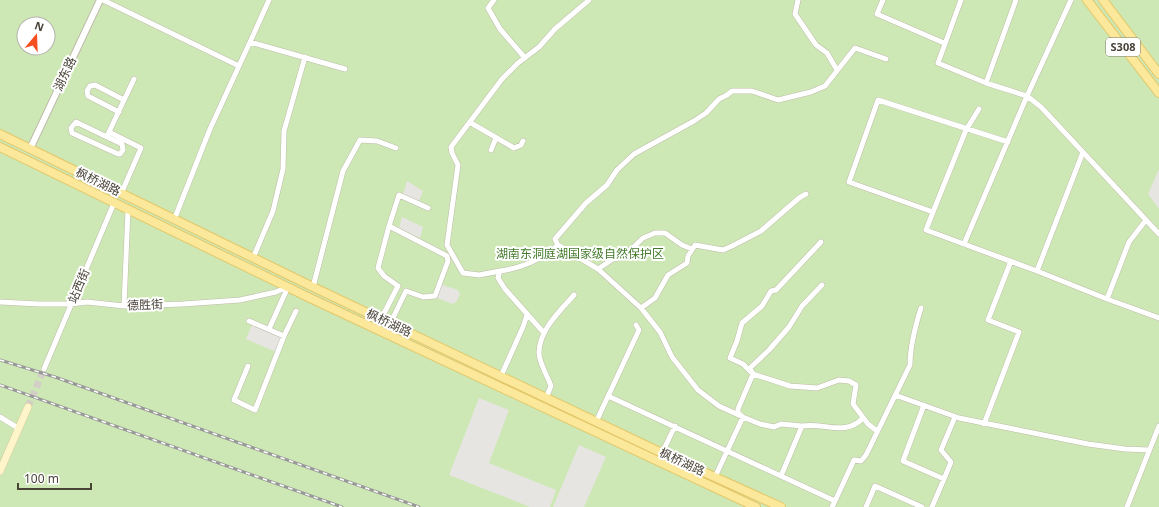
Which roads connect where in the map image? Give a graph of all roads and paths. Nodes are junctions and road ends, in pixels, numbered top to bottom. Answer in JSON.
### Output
{"nodes":[{"id":1,"x":100,"y":0,"type":"edge"},
{"id":2,"x":103,"y":0,"type":"edge"},
{"id":3,"x":270,"y":0,"type":"edge"},
{"id":4,"x":494,"y":0,"type":"edge"},
{"id":5,"x":589,"y":0,"type":"edge"},
{"id":6,"x":798,"y":0,"type":"edge"},
{"id":7,"x":883,"y":0,"type":"edge"},
{"id":8,"x":962,"y":0,"type":"edge"},
{"id":9,"x":1016,"y":0,"type":"edge"},
{"id":10,"x":1072,"y":0,"type":"edge"},
{"id":11,"x":1087,"y":0,"type":"edge"},
{"id":12,"x":1103,"y":0,"type":"edge"},
{"id":13,"x":250,"y":42,"type":"junction"},
{"id":14,"x":944,"y":43,"type":"junction"},
{"id":15,"x":305,"y":57,"type":"junction"},
{"id":16,"x":525,"y":58,"type":"junction"},
{"id":17,"x":886,"y":58,"type":"dead end"},
{"id":18,"x":239,"y":66,"type":"junction"},
{"id":19,"x":346,"y":69,"type":"dead end"},
{"id":20,"x":837,"y":70,"type":"junction"},
{"id":21,"x":1159,"y":74,"type":"edge"},
{"id":22,"x":134,"y":79,"type":"dead end"},
{"id":23,"x":986,"y":83,"type":"junction"},
{"id":24,"x":1159,"y":94,"type":"edge"},
{"id":25,"x":1027,"y":96,"type":"junction"},
{"id":26,"x":124,"y":100,"type":"junction"},
{"id":27,"x":979,"y":109,"type":"dead end"},
{"id":28,"x":119,"y":112,"type":"junction"},
{"id":29,"x":471,"y":123,"type":"junction"},
{"id":30,"x":966,"y":130,"type":"junction"},
{"id":31,"x":0,"y":134,"type":"edge"},
{"id":32,"x":108,"y":135,"type":"junction"},
{"id":33,"x":496,"y":138,"type":"junction"},
{"id":34,"x":523,"y":141,"type":"dead end"},
{"id":35,"x":1008,"y":142,"type":"junction"},
{"id":36,"x":0,"y":147,"type":"edge"},
{"id":37,"x":396,"y":148,"type":"dead end"},
{"id":38,"x":30,"y":149,"type":"junction"},
{"id":39,"x":491,"y":150,"type":"dead end"},
{"id":40,"x":1083,"y":152,"type":"junction"},
{"id":41,"x":120,"y":194,"type":"junction"},
{"id":42,"x":806,"y":194,"type":"dead end"},
{"id":43,"x":114,"y":203,"type":"junction"},
{"id":44,"x":428,"y":208,"type":"dead end"},
{"id":45,"x":128,"y":210,"type":"junction"},
{"id":46,"x":933,"y":212,"type":"junction"},
{"id":47,"x":174,"y":220,"type":"junction"},
{"id":48,"x":1146,"y":220,"type":"junction"},
{"id":49,"x":389,"y":226,"type":"junction"},
{"id":50,"x":1159,"y":234,"type":"edge"},
{"id":51,"x":821,"y":242,"type":"dead end"},
{"id":52,"x":964,"y":244,"type":"junction"},
{"id":53,"x":558,"y":245,"type":"junction"},
{"id":54,"x":692,"y":249,"type":"junction"},
{"id":55,"x":253,"y":258,"type":"junction"},
{"id":56,"x":1011,"y":262,"type":"junction"},
{"id":57,"x":598,"y":269,"type":"junction"},
{"id":58,"x":500,"y":271,"type":"junction"},
{"id":59,"x":1037,"y":271,"type":"junction"},
{"id":60,"x":396,"y":285,"type":"junction"},
{"id":61,"x":822,"y":285,"type":"dead end"},
{"id":62,"x":288,"y":287,"type":"junction"},
{"id":63,"x":313,"y":287,"type":"junction"},
{"id":64,"x":406,"y":291,"type":"junction"},
{"id":65,"x":574,"y":294,"type":"dead end"},
{"id":66,"x":1107,"y":299,"type":"junction"},
{"id":67,"x":0,"y":302,"type":"edge"},
{"id":68,"x":71,"y":304,"type":"junction"},
{"id":69,"x":124,"y":306,"type":"junction"},
{"id":70,"x":641,"y":308,"type":"junction"},
{"id":71,"x":921,"y":308,"type":"dead end"},
{"id":72,"x":296,"y":312,"type":"dead end"},
{"id":73,"x":527,"y":315,"type":"junction"},
{"id":74,"x":1159,"y":318,"type":"edge"},
{"id":75,"x":381,"y":319,"type":"junction"},
{"id":76,"x":249,"y":321,"type":"dead end"},
{"id":77,"x":390,"y":324,"type":"junction"},
{"id":78,"x":636,"y":325,"type":"dead end"},
{"id":79,"x":269,"y":330,"type":"junction"},
{"id":80,"x":544,"y":333,"type":"junction"},
{"id":81,"x":284,"y":336,"type":"junction"},
{"id":82,"x":248,"y":366,"type":"dead end"},
{"id":83,"x":44,"y":369,"type":"tunnel mouth"},
{"id":84,"x":753,"y":374,"type":"junction"},
{"id":85,"x":501,"y":376,"type":"junction"},
{"id":86,"x":895,"y":395,"type":"junction"},
{"id":87,"x":608,"y":396,"type":"junction"},
{"id":88,"x":546,"y":398,"type":"junction"},
{"id":89,"x":924,"y":405,"type":"junction"},
{"id":90,"x":28,"y":406,"type":"tunnel mouth"},
{"id":91,"x":0,"y":417,"type":"edge"},
{"id":92,"x":743,"y":417,"type":"junction"},
{"id":93,"x":955,"y":417,"type":"junction"},
{"id":94,"x":863,"y":418,"type":"junction"},
{"id":95,"x":596,"y":422,"type":"junction"},
{"id":96,"x":984,"y":424,"type":"junction"},
{"id":97,"x":675,"y":426,"type":"junction"},
{"id":98,"x":802,"y":426,"type":"junction"},
{"id":99,"x":1159,"y":426,"type":"edge"},
{"id":100,"x":18,"y":428,"type":"junction"},
{"id":101,"x":878,"y":431,"type":"junction"},
{"id":102,"x":1149,"y":450,"type":"junction"},
{"id":103,"x":727,"y":451,"type":"junction"},
{"id":104,"x":662,"y":453,"type":"junction"},
{"id":105,"x":0,"y":471,"type":"edge"},
{"id":106,"x":781,"y":476,"type":"junction"},
{"id":107,"x":715,"y":477,"type":"junction"},
{"id":108,"x":944,"y":479,"type":"junction"},
{"id":109,"x":835,"y":501,"type":"junction"},
{"id":110,"x":756,"y":507,"type":"edge"},
{"id":111,"x":781,"y":507,"type":"edge"},
{"id":112,"x":832,"y":507,"type":"edge"},
{"id":113,"x":866,"y":507,"type":"edge"},
{"id":114,"x":922,"y":507,"type":"edge"},
{"id":115,"x":932,"y":507,"type":"edge"},
{"id":116,"x":1127,"y":507,"type":"edge"}],
"edges":[{"from":1,"to":38,"type":"street","name":"湖东路"},
{"from":2,"to":18,"type":"street"},
{"from":3,"to":13,"type":"street"},
{"from":4,"to":16,"type":"street"},
{"from":5,"to":16,"type":"street"},
{"from":6,"to":20,"type":"street"},
{"from":7,"to":14,"type":"street"},
{"from":8,"to":14,"type":"street"},
{"from":9,"to":23,"type":"street"},
{"from":10,"to":25,"type":"street"},
{"from":11,"to":24,"type":"main road","number":"S308"},
{"from":12,"to":21,"type":"main road","number":"S308"},
{"from":13,"to":15,"type":"street"},
{"from":13,"to":18,"type":"street"},
{"from":14,"to":23,"type":"street"},
{"from":15,"to":19,"type":"street"},
{"from":15,"to":55,"type":"street"},
{"from":16,"to":29,"type":"street"},
{"from":17,"to":20,"type":"street"},
{"from":18,"to":47,"type":"street"},
{"from":20,"to":53,"type":"street"},
{"from":22,"to":26,"type":"street"},
{"from":23,"to":25,"type":"street"},
{"from":25,"to":35,"type":"street"},
{"from":25,"to":40,"type":"street"},
{"from":26,"to":28,"type":"street"},
{"from":26,"to":28,"type":"street"},
{"from":27,"to":30,"type":"street"},
{"from":28,"to":32,"type":"street"},
{"from":29,"to":33,"type":"street"},
{"from":29,"to":58,"type":"street"},
{"from":30,"to":35,"type":"street"},
{"from":30,"to":46,"type":"street"},
{"from":30,"to":46,"type":"street"},
{"from":31,"to":38,"type":"main road","name":"枫桥湖路"},
{"from":32,"to":32,"type":"street"},
{"from":32,"to":41,"type":"street"},
{"from":33,"to":34,"type":"street"},
{"from":33,"to":39,"type":"street"},
{"from":35,"to":52,"type":"street"},
{"from":36,"to":43,"type":"main road","name":"枫桥湖路"},
{"from":37,"to":63,"type":"street"},
{"from":38,"to":41,"type":"main road","name":"枫桥湖路"},
{"from":40,"to":48,"type":"street"},
{"from":40,"to":59,"type":"street"},
{"from":41,"to":47,"type":"main road","name":"枫桥湖路"},
{"from":42,"to":54,"type":"street"},
{"from":43,"to":45,"type":"main road","name":"枫桥湖路"},
{"from":43,"to":68,"type":"street","name":"站西街"},
{"from":44,"to":49,"type":"street"},
{"from":45,"to":62,"type":"main road","name":"枫桥湖路"},
{"from":45,"to":69,"type":"street"},
{"from":46,"to":52,"type":"street"},
{"from":47,"to":55,"type":"main road","name":"枫桥湖路"},
{"from":48,"to":50,"type":"street"},
{"from":48,"to":66,"type":"street"},
{"from":49,"to":60,"type":"street"},
{"from":49,"to":64,"type":"street"},
{"from":51,"to":84,"type":"street"},
{"from":52,"to":56,"type":"street"},
{"from":53,"to":57,"type":"street"},
{"from":53,"to":58,"type":"street"},
{"from":54,"to":57,"type":"street"},
{"from":54,"to":70,"type":"street"},
{"from":55,"to":63,"type":"main road","name":"枫桥湖路"},
{"from":56,"to":59,"type":"street"},
{"from":56,"to":96,"type":"street"},
{"from":57,"to":70,"type":"street"},
{"from":58,"to":73,"type":"street"},
{"from":59,"to":66,"type":"street"},
{"from":60,"to":64,"type":"street"},
{"from":60,"to":75,"type":"street"},
{"from":61,"to":84,"type":"street"},
{"from":62,"to":69,"type":"street","name":"德胜街"},
{"from":62,"to":79,"type":"street"},
{"from":62,"to":110,"type":"main road","name":"枫桥湖路"},
{"from":63,"to":75,"type":"main road","name":"枫桥湖路"},
{"from":64,"to":77,"type":"street"},
{"from":65,"to":80,"type":"street"},
{"from":66,"to":74,"type":"street"},
{"from":67,"to":68,"type":"street","name":"德胜街"},
{"from":68,"to":69,"type":"street","name":"德胜街"},
{"from":68,"to":83,"type":"street","name":"站西街"},
{"from":70,"to":92,"type":"street"},
{"from":71,"to":86,"type":"street"},
{"from":72,"to":81,"type":"street"},
{"from":73,"to":80,"type":"street"},
{"from":73,"to":85,"type":"street"},
{"from":75,"to":77,"type":"main road","name":"枫桥湖路"},
{"from":76,"to":79,"type":"street"},
{"from":77,"to":85,"type":"main road","name":"枫桥湖路"},
{"from":78,"to":87,"type":"street"},
{"from":79,"to":81,"type":"street"},
{"from":80,"to":88,"type":"street"},
{"from":81,"to":82,"type":"street"},
{"from":84,"to":92,"type":"street"},
{"from":84,"to":94,"type":"street"},
{"from":85,"to":88,"type":"main road","name":"枫桥湖路"},
{"from":86,"to":89,"type":"street"},
{"from":86,"to":101,"type":"street"},
{"from":87,"to":95,"type":"street"},
{"from":87,"to":97,"type":"street"},
{"from":88,"to":95,"type":"main road","name":"枫桥湖路"},
{"from":89,"to":93,"type":"street"},
{"from":89,"to":108,"type":"street"},
{"from":90,"to":100,"type":"main road"},
{"from":91,"to":100,"type":"street"},
{"from":92,"to":98,"type":"street"},
{"from":92,"to":103,"type":"street"},
{"from":93,"to":96,"type":"street"},
{"from":93,"to":108,"type":"street"},
{"from":94,"to":98,"type":"street"},
{"from":94,"to":101,"type":"street"},
{"from":95,"to":104,"type":"main road","name":"枫桥湖路"},
{"from":96,"to":102,"type":"street"},
{"from":97,"to":103,"type":"street"},
{"from":97,"to":104,"type":"street"},
{"from":98,"to":106,"type":"street"},
{"from":99,"to":102,"type":"street"},
{"from":100,"to":105,"type":"main road"},
{"from":101,"to":109,"type":"street"},
{"from":102,"to":116,"type":"street"},
{"from":103,"to":106,"type":"street"},
{"from":103,"to":107,"type":"street"},
{"from":104,"to":107,"type":"main road","name":"枫桥湖路"},
{"from":106,"to":109,"type":"street"},
{"from":107,"to":111,"type":"main road","name":"枫桥湖路"},
{"from":108,"to":115,"type":"street"},
{"from":109,"to":112,"type":"street"},
{"from":113,"to":114,"type":"street"}]}
